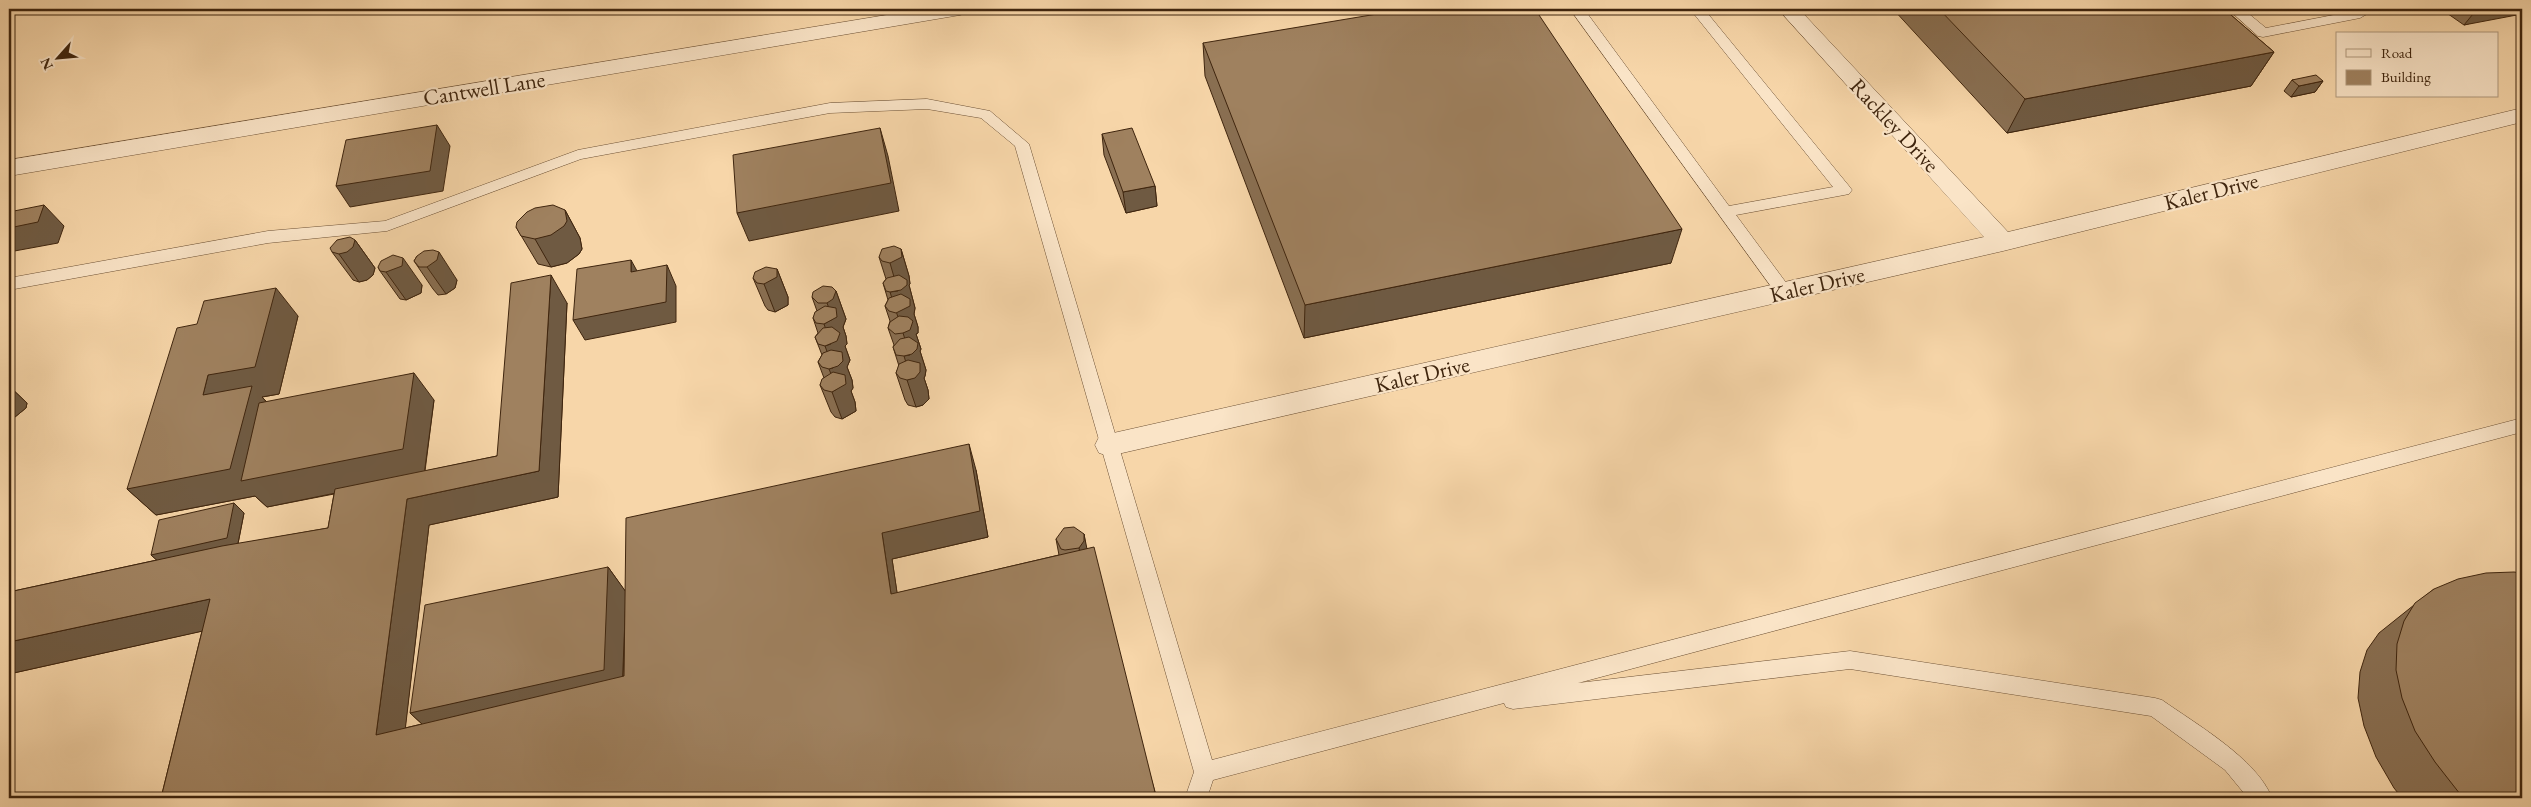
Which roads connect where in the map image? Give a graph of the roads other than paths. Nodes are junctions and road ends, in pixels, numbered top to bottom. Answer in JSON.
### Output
{"nodes":[{"id":1,"x":960,"y":9,"type":"edge"},
{"id":2,"x":1577,"y":9,"type":"edge"},
{"id":3,"x":1697,"y":9,"type":"edge"},
{"id":4,"x":1788,"y":9,"type":"edge"},
{"id":5,"x":2235,"y":9,"type":"edge"},
{"id":6,"x":2353,"y":9,"type":"edge"},
{"id":7,"x":2522,"y":115,"type":"edge"},
{"id":8,"x":9,"y":168,"type":"edge"},
{"id":9,"x":1725,"y":212,"type":"junction"},
{"id":10,"x":2003,"y":242,"type":"junction"},
{"id":11,"x":9,"y":284,"type":"edge"},
{"id":12,"x":1784,"y":292,"type":"junction"},
{"id":13,"x":2522,"y":425,"type":"edge"},
{"id":14,"x":1109,"y":445,"type":"junction"},
{"id":15,"x":1449,"y":708,"type":"junction"},
{"id":16,"x":1205,"y":772,"type":"junction"},
{"id":17,"x":1196,"y":798,"type":"edge"},
{"id":18,"x":2261,"y":798,"type":"edge"}],
"edges":[{"from":1,"to":8,"type":"street","name":"Cantwell Lane"},
{"from":2,"to":9,"type":"lane"},
{"from":3,"to":9,"type":"lane"},
{"from":4,"to":10,"type":"street","name":"Rackley Drive"},
{"from":5,"to":6,"type":"lane"},
{"from":7,"to":10,"type":"street","name":"Kaler Drive"},
{"from":9,"to":12,"type":"lane"},
{"from":10,"to":12,"type":"street","name":"Kaler Drive"},
{"from":11,"to":14,"type":"lane"},
{"from":12,"to":14,"type":"street","name":"Kaler Drive"},
{"from":13,"to":15,"type":"lane"},
{"from":14,"to":16,"type":"lane"},
{"from":15,"to":16,"type":"lane"},
{"from":15,"to":18,"type":"lane"},
{"from":16,"to":17,"type":"lane"}]}
